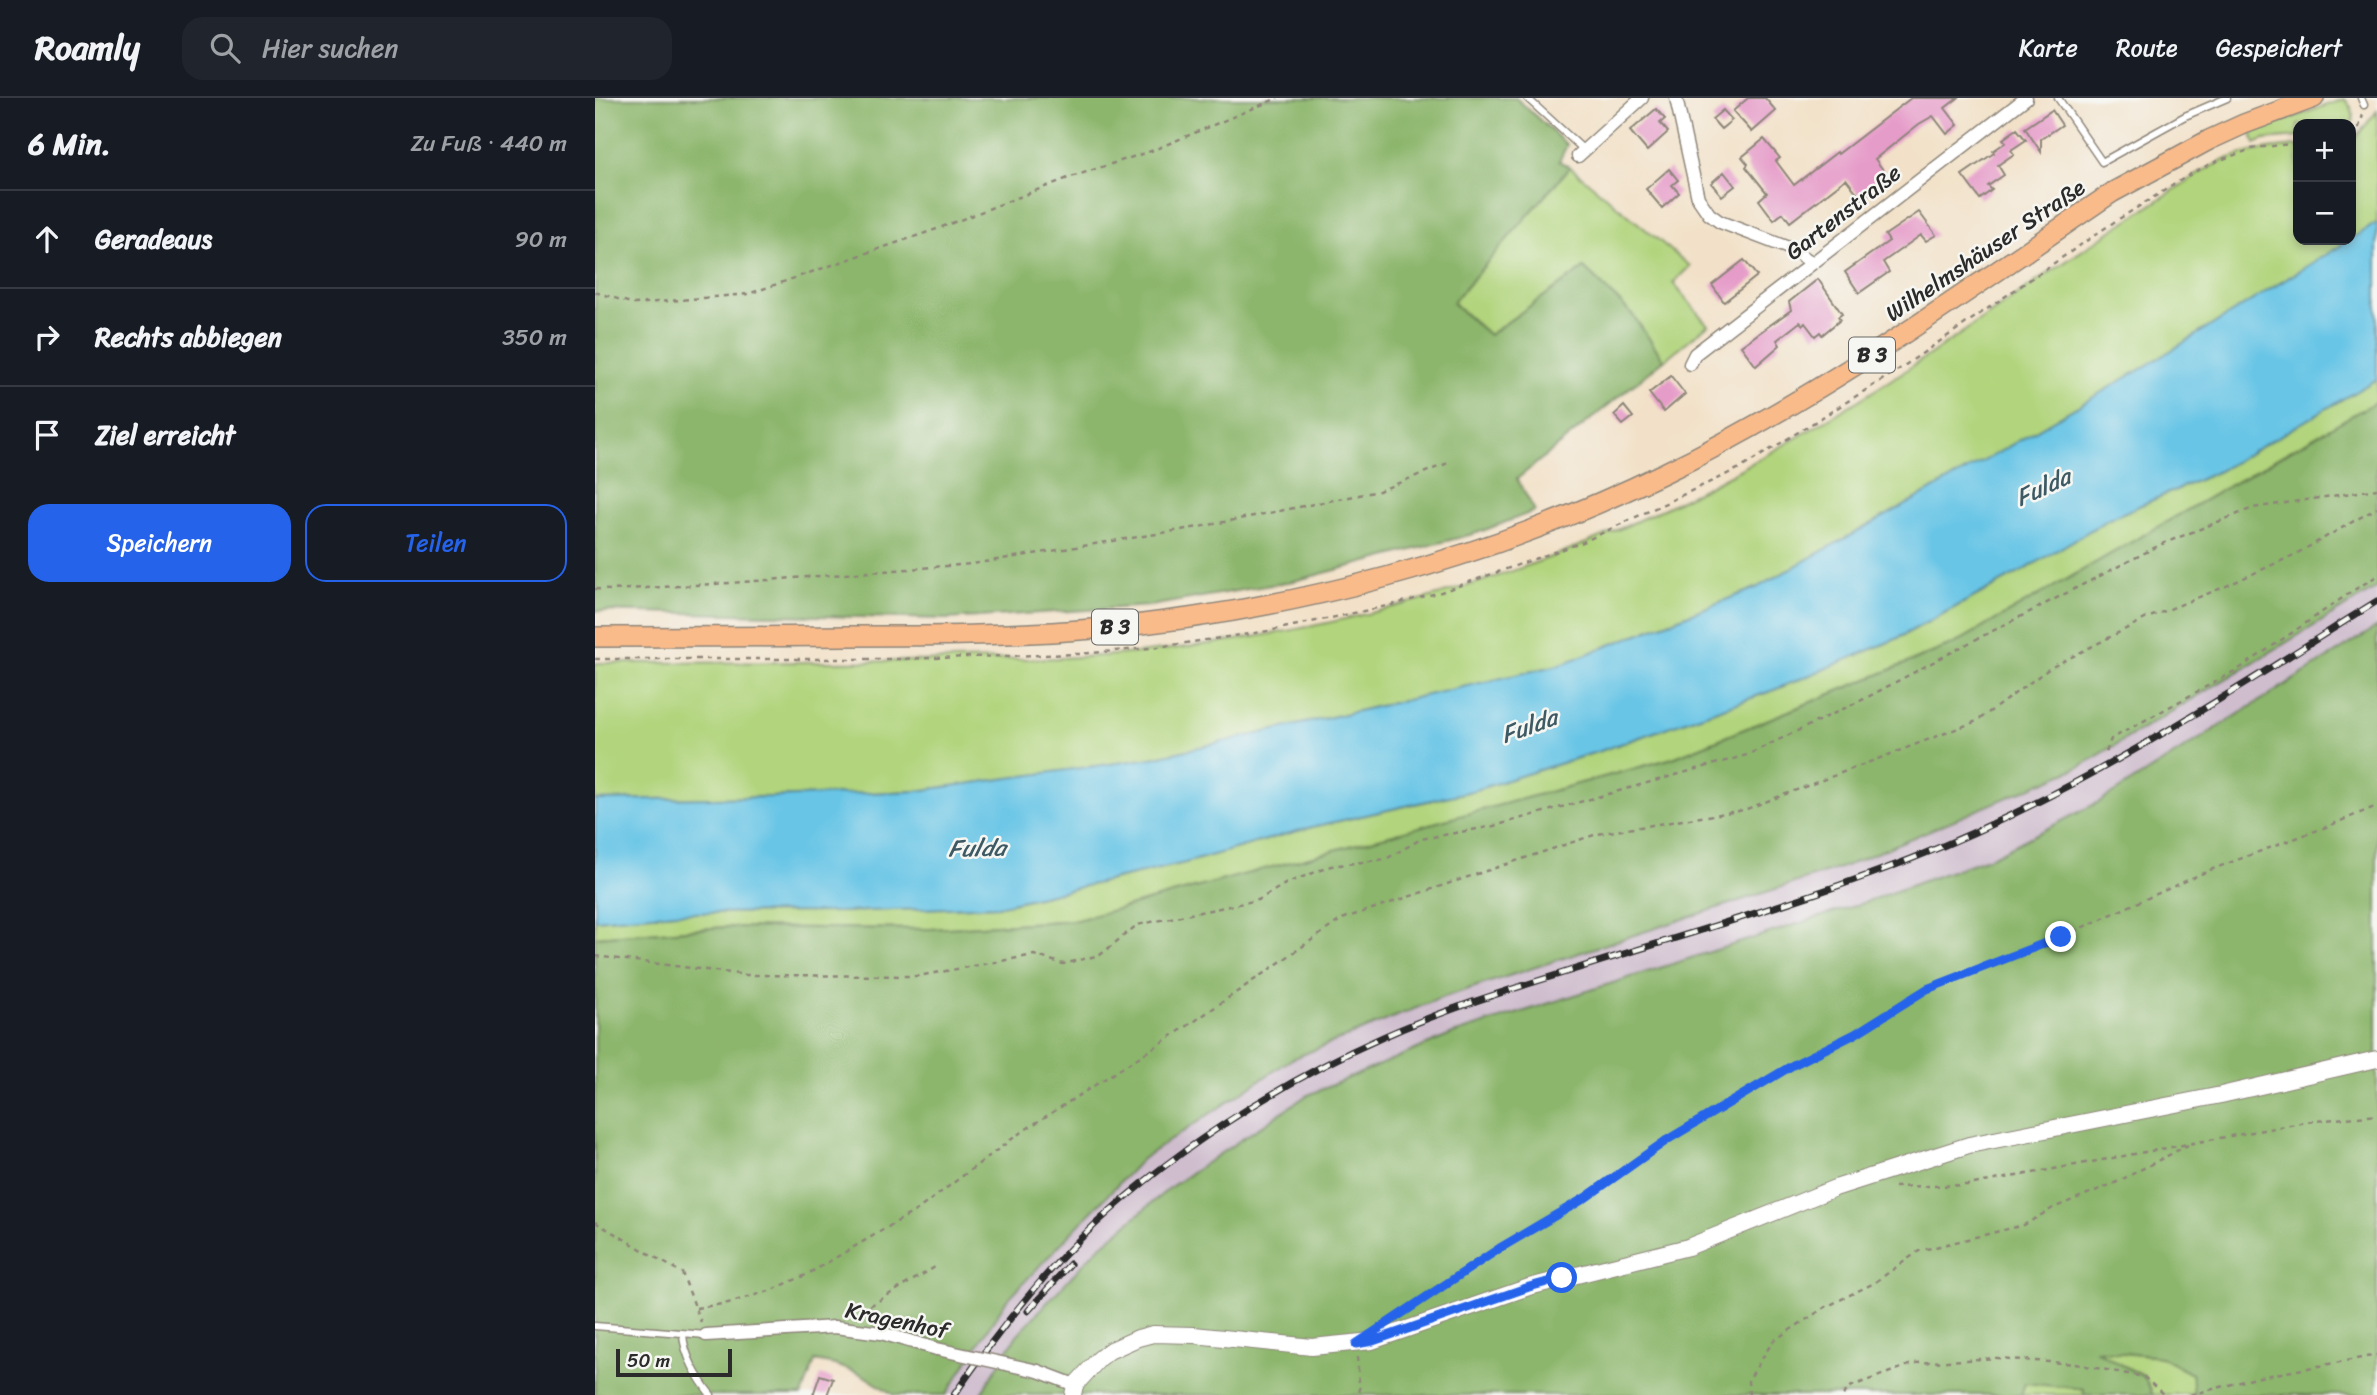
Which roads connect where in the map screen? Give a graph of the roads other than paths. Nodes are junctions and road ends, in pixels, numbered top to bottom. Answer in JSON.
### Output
{"nodes":[{"id":1,"x":1527,"y":98,"type":"edge"},
{"id":2,"x":1641,"y":98,"type":"edge"},
{"id":3,"x":1676,"y":98,"type":"edge"},
{"id":4,"x":2026,"y":98,"type":"edge"},
{"id":5,"x":2059,"y":98,"type":"edge"},
{"id":6,"x":2227,"y":98,"type":"edge"},
{"id":7,"x":2314,"y":98,"type":"edge"},
{"id":8,"x":1581,"y":153,"type":"joint"},
{"id":9,"x":1811,"y":263,"type":"junction"},
{"id":10,"x":1690,"y":364,"type":"dead end"},
{"id":11,"x":595,"y":637,"type":"edge"},
{"id":12,"x":2377,"y":1059,"type":"edge"},
{"id":13,"x":595,"y":1326,"type":"edge"},
{"id":14,"x":683,"y":1334,"type":"junction"},
{"id":15,"x":706,"y":1335,"type":"joint"},
{"id":16,"x":1074,"y":1390,"type":"edge"},
{"id":17,"x":712,"y":1395,"type":"edge"}],
"edges":[{"from":1,"to":8,"type":"lane"},
{"from":2,"to":8,"type":"street"},
{"from":3,"to":9,"type":"street"},
{"from":4,"to":9,"type":"street","name":"Gartenstraße"},
{"from":5,"to":6,"type":"lane","name":"Wilhelmshäuser Straße"},
{"from":7,"to":11,"type":"main road","name":"Wilhelmshäuser Straße","number":"B 3"},
{"from":9,"to":10,"type":"street","name":"Gartenstraße"},
{"from":12,"to":16,"type":"street"},
{"from":13,"to":14,"type":"lane"},
{"from":14,"to":15,"type":"lane"},
{"from":14,"to":17,"type":"lane"},
{"from":15,"to":16,"type":"street","name":"Kragenhof","bridge":true}]}
